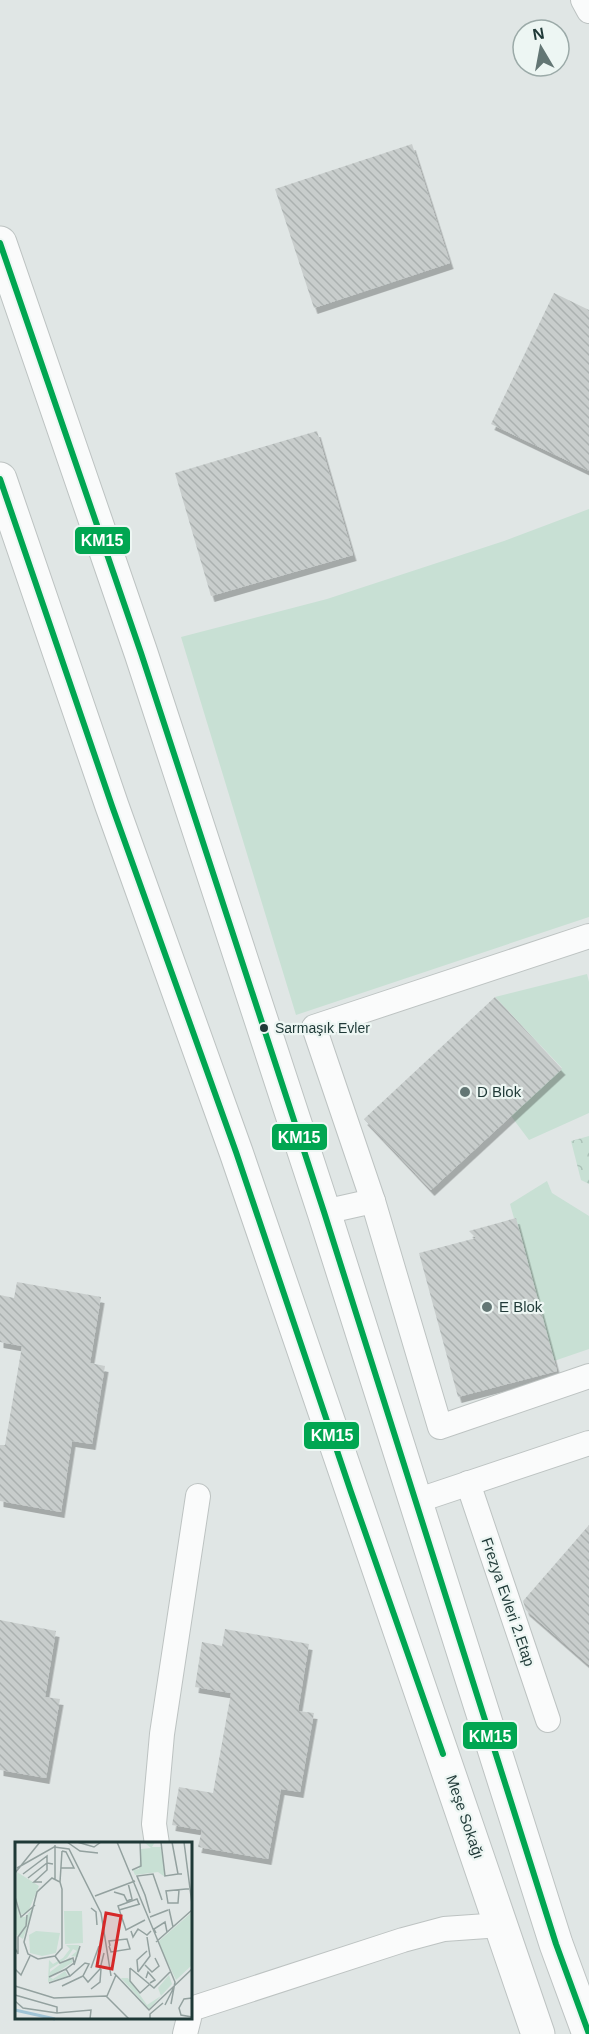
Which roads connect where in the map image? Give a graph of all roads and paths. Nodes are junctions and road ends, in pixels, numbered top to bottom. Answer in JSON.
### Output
{"nodes":[{"id":1,"x":583,"y":0,"type":"edge"},
{"id":2,"x":589,"y":11,"type":"edge"},
{"id":3,"x":0,"y":243,"type":"edge"},
{"id":4,"x":0,"y":479,"type":"edge"},
{"id":5,"x":589,"y":936,"type":"edge"},
{"id":6,"x":373,"y":1201,"type":"junction"},
{"id":7,"x":324,"y":1212,"type":"junction"},
{"id":8,"x":589,"y":1376,"type":"edge"},
{"id":9,"x":589,"y":1443,"type":"edge"},
{"id":10,"x":468,"y":1484,"type":"junction"},
{"id":11,"x":198,"y":1496,"type":"dead end"},
{"id":12,"x":416,"y":1501,"type":"junction"},
{"id":13,"x":548,"y":1720,"type":"dead end"},
{"id":14,"x":157,"y":1842,"type":"edge"},
{"id":15,"x":501,"y":1925,"type":"junction"},
{"id":16,"x":192,"y":2009,"type":"edge"},
{"id":17,"x":189,"y":2019,"type":"edge"},
{"id":18,"x":185,"y":2034,"type":"edge"},
{"id":19,"x":538,"y":2034,"type":"edge"},
{"id":20,"x":589,"y":2034,"type":"edge"}],
"edges":[{"from":1,"to":2,"type":"lane"},
{"from":3,"to":7,"type":"street"},
{"from":4,"to":15,"type":"street","name":"Meşe Sokağı"},
{"from":5,"to":6,"type":"lane"},
{"from":6,"to":7,"type":"lane"},
{"from":6,"to":8,"type":"lane"},
{"from":7,"to":12,"type":"street"},
{"from":9,"to":10,"type":"lane"},
{"from":10,"to":12,"type":"lane"},
{"from":10,"to":13,"type":"lane","name":"Frezya Evleri 2.Etap"},
{"from":11,"to":14,"type":"lane"},
{"from":12,"to":20,"type":"street"},
{"from":15,"to":16,"type":"lane"},
{"from":15,"to":19,"type":"street","name":"Meşe Sokağı"},
{"from":17,"to":18,"type":"lane"}]}
